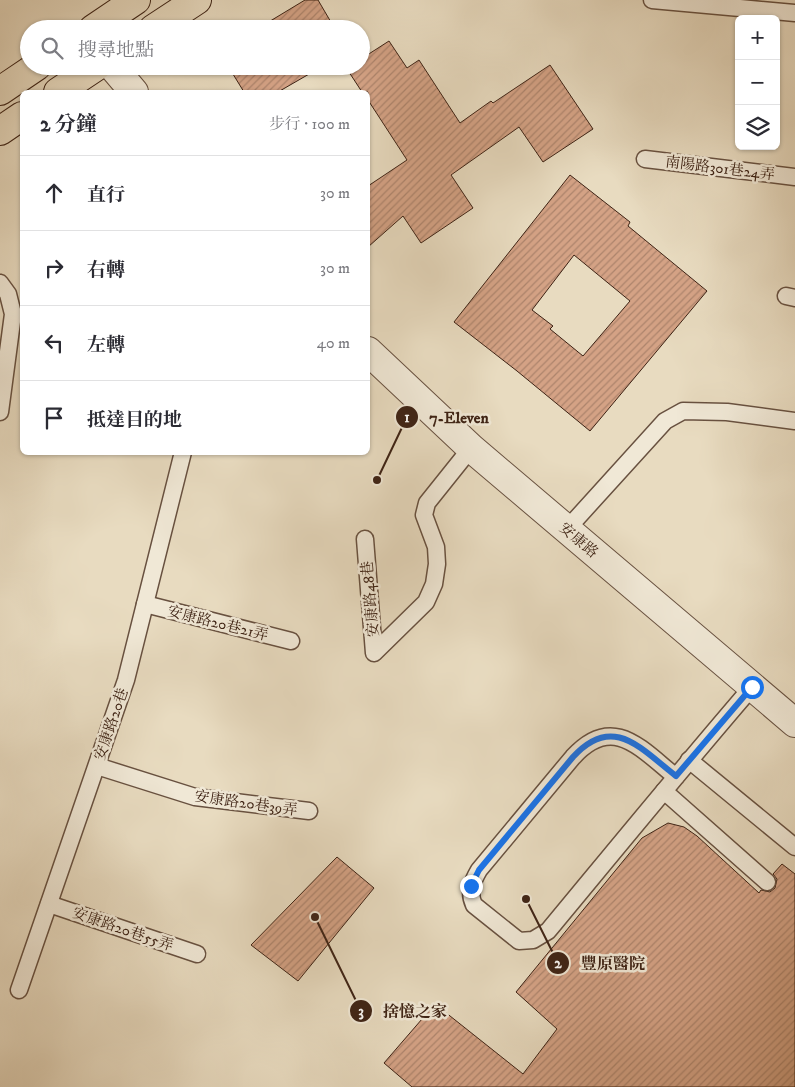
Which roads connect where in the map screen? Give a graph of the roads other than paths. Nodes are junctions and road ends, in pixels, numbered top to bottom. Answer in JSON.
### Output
{"nodes":[{"id":1,"x":136,"y":0,"type":"edge"},
{"id":2,"x":197,"y":0,"type":"edge"},
{"id":3,"x":652,"y":0,"type":"edge"},
{"id":4,"x":795,"y":13,"type":"edge"},
{"id":5,"x":106,"y":20,"type":"edge"},
{"id":6,"x":167,"y":20,"type":"edge"},
{"id":7,"x":24,"y":75,"type":"edge"},
{"id":8,"x":84,"y":75,"type":"edge"},
{"id":9,"x":120,"y":75,"type":"edge"},
{"id":10,"x":61,"y":90,"type":"edge"},
{"id":11,"x":132,"y":90,"type":"edge"},
{"id":12,"x":0,"y":91,"type":"edge"},
{"id":13,"x":20,"y":117,"type":"edge"},
{"id":14,"x":0,"y":131,"type":"edge"},
{"id":15,"x":645,"y":158,"type":"dead end"},
{"id":16,"x":795,"y":177,"type":"edge"},
{"id":17,"x":0,"y":284,"type":"edge"},
{"id":18,"x":370,"y":353,"type":"edge"},
{"id":19,"x":0,"y":412,"type":"edge"},
{"id":20,"x":795,"y":421,"type":"edge"},
{"id":21,"x":471,"y":448,"type":"junction"},
{"id":22,"x":182,"y":455,"type":"edge"},
{"id":23,"x":567,"y":530,"type":"junction"},
{"id":24,"x":365,"y":539,"type":"dead end"},
{"id":25,"x":146,"y":604,"type":"junction"},
{"id":26,"x":291,"y":641,"type":"dead end"},
{"id":27,"x":752,"y":687,"type":"junction"},
{"id":28,"x":795,"y":723,"type":"edge"},
{"id":29,"x":689,"y":760,"type":"junction"},
{"id":30,"x":97,"y":766,"type":"junction"},
{"id":31,"x":676,"y":776,"type":"junction"},
{"id":32,"x":664,"y":791,"type":"junction"},
{"id":33,"x":309,"y":811,"type":"dead end"},
{"id":34,"x":795,"y":847,"type":"edge"},
{"id":35,"x":768,"y":882,"type":"dead end"},
{"id":36,"x":49,"y":904,"type":"junction"},
{"id":37,"x":198,"y":954,"type":"dead end"},
{"id":38,"x":19,"y":990,"type":"dead end"}],
"edges":[{"from":1,"to":5,"type":"main road"},
{"from":2,"to":6,"type":"main road"},
{"from":3,"to":4,"type":"lane"},
{"from":7,"to":12,"type":"main road"},
{"from":8,"to":10,"type":"main road"},
{"from":9,"to":11,"type":"street"},
{"from":13,"to":14,"type":"main road"},
{"from":15,"to":16,"type":"lane","name":"南陽路301巷24弄"},
{"from":17,"to":19,"type":"lane"},
{"from":18,"to":21,"type":"street","name":"安康路"},
{"from":20,"to":23,"type":"lane"},
{"from":21,"to":23,"type":"street","name":"安康路"},
{"from":21,"to":24,"type":"lane","name":"安康路48巷"},
{"from":22,"to":25,"type":"lane","name":"安康路20巷"},
{"from":23,"to":27,"type":"street","name":"安康路"},
{"from":25,"to":26,"type":"lane","name":"安康路20巷21弄"},
{"from":25,"to":30,"type":"lane","name":"安康路20巷"},
{"from":27,"to":28,"type":"street","name":"安康路"},
{"from":27,"to":29,"type":"lane"},
{"from":29,"to":31,"type":"lane"},
{"from":29,"to":34,"type":"lane"},
{"from":30,"to":33,"type":"lane","name":"安康路20巷39弄"},
{"from":30,"to":36,"type":"lane","name":"安康路20巷"},
{"from":31,"to":32,"type":"lane"},
{"from":31,"to":32,"type":"lane"},
{"from":32,"to":35,"type":"lane"},
{"from":36,"to":37,"type":"lane","name":"安康路20巷55弄"},
{"from":36,"to":38,"type":"lane","name":"安康路20巷"}]}
